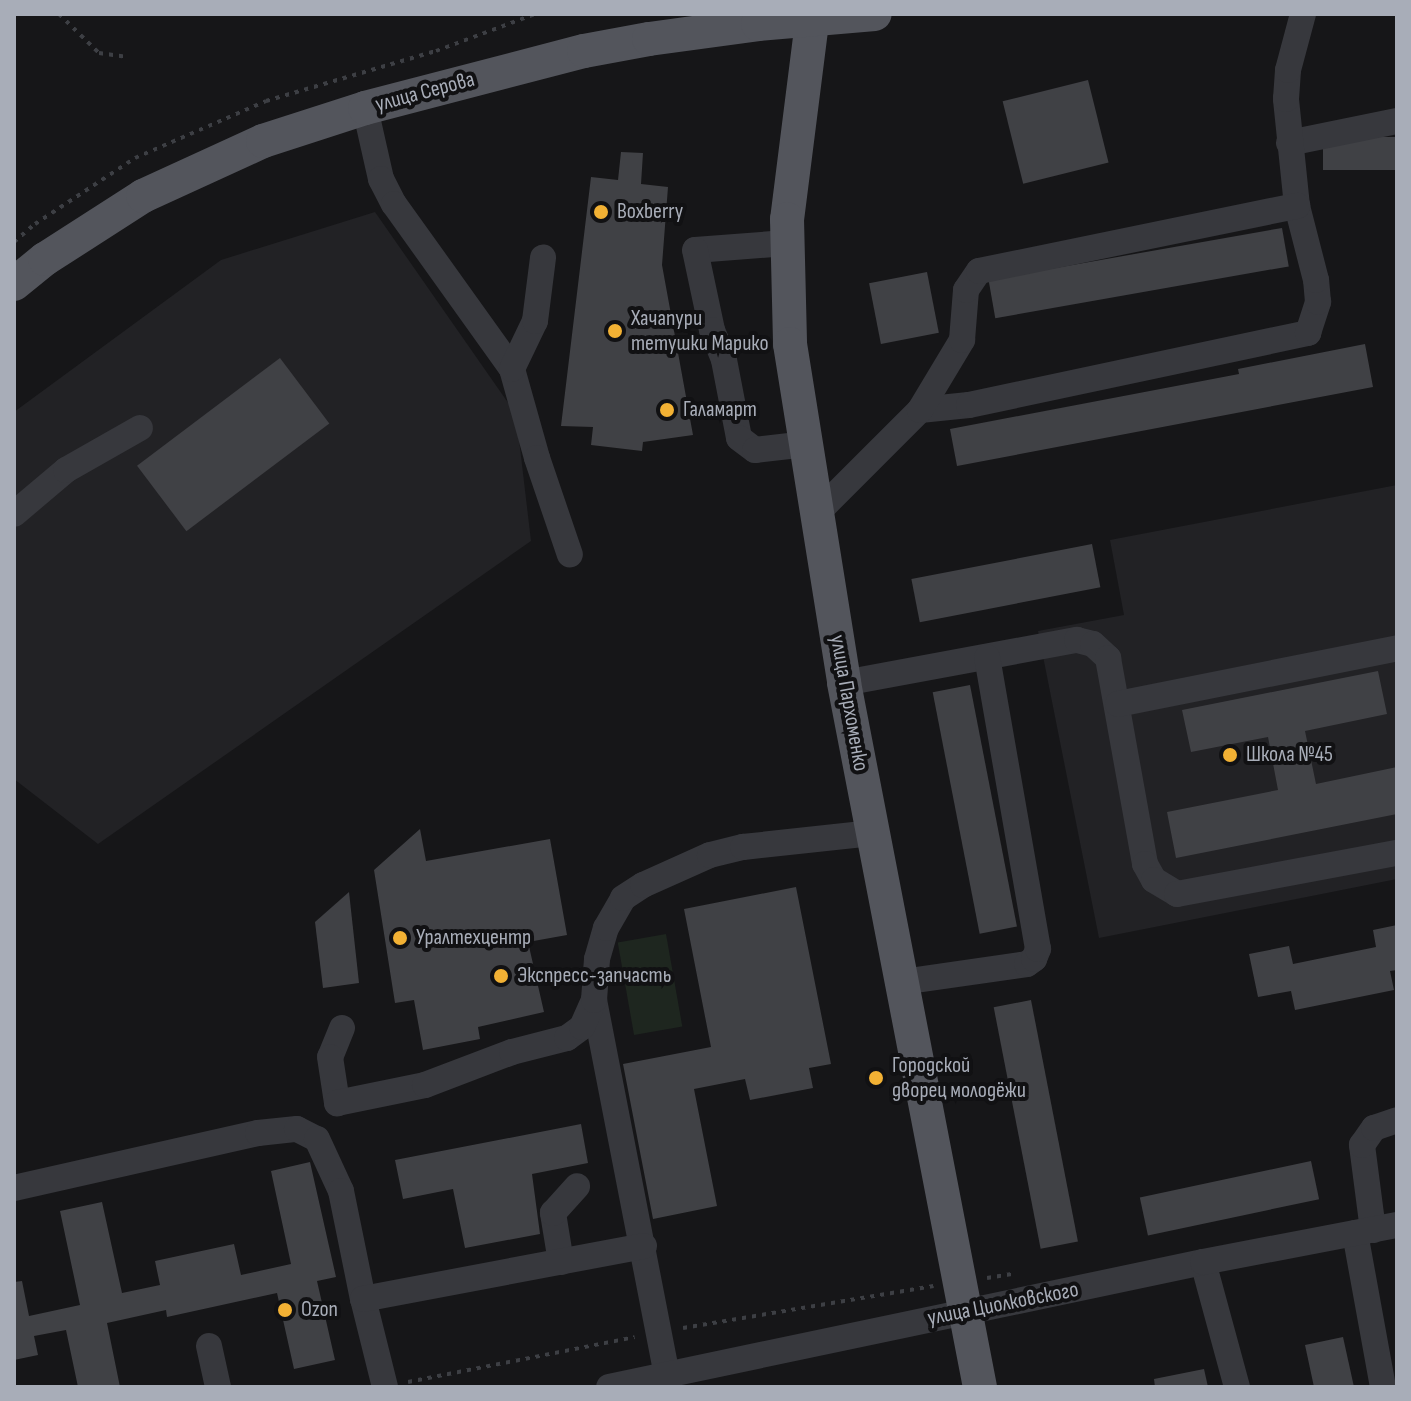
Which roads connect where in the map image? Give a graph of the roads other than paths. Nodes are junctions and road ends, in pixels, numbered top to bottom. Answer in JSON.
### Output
{"nodes":[{"id":1,"x":875,"y":14,"type":"edge"},
{"id":2,"x":1303,"y":14,"type":"edge"},
{"id":3,"x":813,"y":17,"type":"edge"},
{"id":4,"x":365,"y":108,"type":"junction"},
{"id":5,"x":1397,"y":121,"type":"edge"},
{"id":6,"x":1289,"y":143,"type":"junction"},
{"id":7,"x":1297,"y":206,"type":"junction"},
{"id":8,"x":786,"y":243,"type":"junction"},
{"id":9,"x":543,"y":258,"type":"dead end"},
{"id":10,"x":14,"y":284,"type":"edge"},
{"id":11,"x":512,"y":369,"type":"junction"},
{"id":12,"x":920,"y":410,"type":"junction"},
{"id":13,"x":140,"y":428,"type":"dead end"},
{"id":14,"x":807,"y":444,"type":"junction"},
{"id":15,"x":819,"y":511,"type":"junction"},
{"id":16,"x":14,"y":514,"type":"edge"},
{"id":17,"x":570,"y":555,"type":"dead end"},
{"id":18,"x":1397,"y":648,"type":"edge"},
{"id":19,"x":987,"y":657,"type":"junction"},
{"id":20,"x":844,"y":683,"type":"junction"},
{"id":21,"x":1118,"y":704,"type":"junction"},
{"id":22,"x":872,"y":833,"type":"junction"},
{"id":23,"x":1397,"y":853,"type":"edge"},
{"id":24,"x":902,"y":982,"type":"junction"},
{"id":25,"x":594,"y":1000,"type":"junction"},
{"id":26,"x":342,"y":1028,"type":"dead end"},
{"id":27,"x":337,"y":1103,"type":"junction"},
{"id":28,"x":1397,"y":1120,"type":"edge"},
{"id":29,"x":317,"y":1139,"type":"junction"},
{"id":30,"x":577,"y":1186,"type":"dead end"},
{"id":31,"x":14,"y":1188,"type":"edge"},
{"id":32,"x":1375,"y":1230,"type":"edge"},
{"id":33,"x":644,"y":1246,"type":"junction"},
{"id":34,"x":561,"y":1262,"type":"junction"},
{"id":35,"x":1203,"y":1262,"type":"junction"},
{"id":36,"x":964,"y":1296,"type":"junction"},
{"id":37,"x":363,"y":1299,"type":"junction"},
{"id":38,"x":209,"y":1346,"type":"dead end"},
{"id":39,"x":667,"y":1375,"type":"junction"},
{"id":40,"x":218,"y":1387,"type":"edge"},
{"id":41,"x":385,"y":1387,"type":"edge"},
{"id":42,"x":609,"y":1387,"type":"edge"},
{"id":43,"x":980,"y":1387,"type":"edge"},
{"id":44,"x":1237,"y":1387,"type":"edge"},
{"id":45,"x":1383,"y":1387,"type":"edge"}],
"edges":[{"from":1,"to":3,"type":"main road","name":"улица Серова"},
{"from":2,"to":6,"type":"street"},
{"from":3,"to":4,"type":"main road","name":"улица Серова"},
{"from":3,"to":8,"type":"main road","name":"улица Пархоменко"},
{"from":4,"to":10,"type":"main road","name":"улица Серова"},
{"from":4,"to":11,"type":"street"},
{"from":5,"to":6,"type":"street"},
{"from":6,"to":7,"type":"street"},
{"from":7,"to":12,"type":"street"},
{"from":7,"to":12,"type":"street"},
{"from":8,"to":14,"type":"main road","name":"улица Пархоменко"},
{"from":8,"to":14,"type":"street"},
{"from":9,"to":11,"type":"street"},
{"from":11,"to":17,"type":"street"},
{"from":12,"to":15,"type":"street"},
{"from":13,"to":16,"type":"street"},
{"from":14,"to":15,"type":"main road","name":"улица Пархоменко"},
{"from":15,"to":20,"type":"main road","name":"улица Пархоменко"},
{"from":18,"to":21,"type":"street"},
{"from":19,"to":20,"type":"street"},
{"from":19,"to":21,"type":"street"},
{"from":19,"to":24,"type":"street"},
{"from":20,"to":22,"type":"main road","name":"улица Пархоменко"},
{"from":21,"to":23,"type":"street"},
{"from":22,"to":24,"type":"main road","name":"улица Пархоменко"},
{"from":22,"to":25,"type":"street"},
{"from":24,"to":36,"type":"main road","name":"улица Пархоменко"},
{"from":25,"to":27,"type":"street"},
{"from":25,"to":33,"type":"street"},
{"from":26,"to":27,"type":"street"},
{"from":27,"to":29,"type":"street"},
{"from":28,"to":32,"type":"street"},
{"from":29,"to":31,"type":"street"},
{"from":29,"to":37,"type":"street"},
{"from":30,"to":34,"type":"street"},
{"from":32,"to":35,"type":"street","name":"улица Циолковского"},
{"from":32,"to":45,"type":"street"},
{"from":33,"to":34,"type":"street"},
{"from":33,"to":39,"type":"street"},
{"from":34,"to":37,"type":"street"},
{"from":35,"to":36,"type":"street","name":"улица Циолковского"},
{"from":35,"to":44,"type":"street"},
{"from":36,"to":39,"type":"street","name":"улица Циолковского"},
{"from":36,"to":43,"type":"main road","name":"улица Пархоменко"},
{"from":37,"to":41,"type":"street"},
{"from":38,"to":40,"type":"street"},
{"from":39,"to":42,"type":"street","name":"улица Циолковского"}]}
